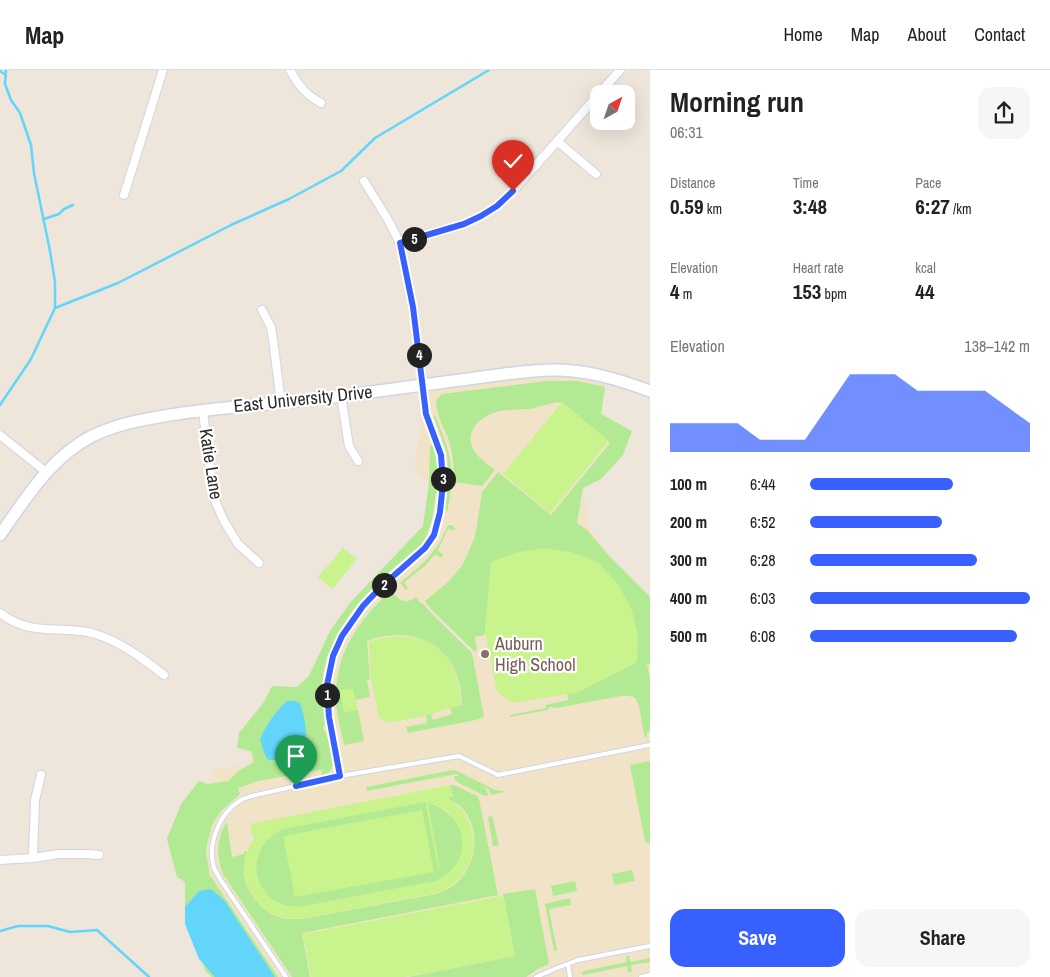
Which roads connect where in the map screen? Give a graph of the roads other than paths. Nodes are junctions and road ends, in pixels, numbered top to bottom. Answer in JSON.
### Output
{"nodes":[{"id":1,"x":163,"y":70,"type":"edge"},
{"id":2,"x":290,"y":70,"type":"edge"},
{"id":3,"x":620,"y":70,"type":"edge"},
{"id":4,"x":321,"y":103,"type":"dead end"},
{"id":5,"x":557,"y":141,"type":"junction"},
{"id":6,"x":596,"y":174,"type":"dead end"},
{"id":7,"x":364,"y":182,"type":"dead end"},
{"id":8,"x":124,"y":195,"type":"dead end"},
{"id":9,"x":400,"y":243,"type":"junction"},
{"id":10,"x":262,"y":310,"type":"dead end"},
{"id":11,"x":423,"y":385,"type":"junction"},
{"id":12,"x":650,"y":391,"type":"edge"},
{"id":13,"x":341,"y":396,"type":"junction"},
{"id":14,"x":281,"y":402,"type":"junction"},
{"id":15,"x":203,"y":410,"type":"junction"},
{"id":16,"x":0,"y":435,"type":"edge"},
{"id":17,"x":358,"y":461,"type":"dead end"},
{"id":18,"x":46,"y":472,"type":"junction"},
{"id":19,"x":0,"y":535,"type":"edge"},
{"id":20,"x":259,"y":563,"type":"dead end"},
{"id":21,"x":0,"y":613,"type":"edge"},
{"id":22,"x":164,"y":675,"type":"dead end"},
{"id":23,"x":650,"y":745,"type":"edge"},
{"id":24,"x":41,"y":775,"type":"dead end"},
{"id":25,"x":340,"y":776,"type":"junction"},
{"id":26,"x":99,"y":855,"type":"dead end"},
{"id":27,"x":33,"y":858,"type":"junction"},
{"id":28,"x":0,"y":860,"type":"edge"},
{"id":29,"x":650,"y":946,"type":"edge"},
{"id":30,"x":568,"y":964,"type":"junction"},
{"id":31,"x":650,"y":975,"type":"edge"},
{"id":32,"x":286,"y":977,"type":"edge"},
{"id":33,"x":536,"y":977,"type":"edge"},
{"id":34,"x":570,"y":977,"type":"edge"},
{"id":35,"x":641,"y":977,"type":"edge"}],
"edges":[{"from":1,"to":8,"type":"street"},
{"from":2,"to":4,"type":"street"},
{"from":3,"to":5,"type":"street"},
{"from":5,"to":6,"type":"street"},
{"from":5,"to":9,"type":"street"},
{"from":7,"to":9,"type":"street"},
{"from":9,"to":11,"type":"street"},
{"from":10,"to":14,"type":"street"},
{"from":11,"to":12,"type":"main road","name":"East University Drive"},
{"from":11,"to":13,"type":"main road","name":"East University Drive"},
{"from":11,"to":25,"type":"lane"},
{"from":13,"to":14,"type":"main road","name":"East University Drive"},
{"from":13,"to":17,"type":"street"},
{"from":14,"to":15,"type":"main road","name":"East University Drive"},
{"from":15,"to":18,"type":"main road","name":"East University Drive"},
{"from":15,"to":20,"type":"street","name":"Katie Lane"},
{"from":16,"to":18,"type":"street"},
{"from":18,"to":19,"type":"main road","name":"East University Drive"},
{"from":21,"to":22,"type":"street"},
{"from":23,"to":25,"type":"lane"},
{"from":24,"to":27,"type":"street"},
{"from":25,"to":32,"type":"lane"},
{"from":26,"to":27,"type":"street"},
{"from":27,"to":28,"type":"street"},
{"from":29,"to":30,"type":"lane"},
{"from":30,"to":33,"type":"lane"},
{"from":30,"to":34,"type":"lane"},
{"from":31,"to":35,"type":"lane"}]}
